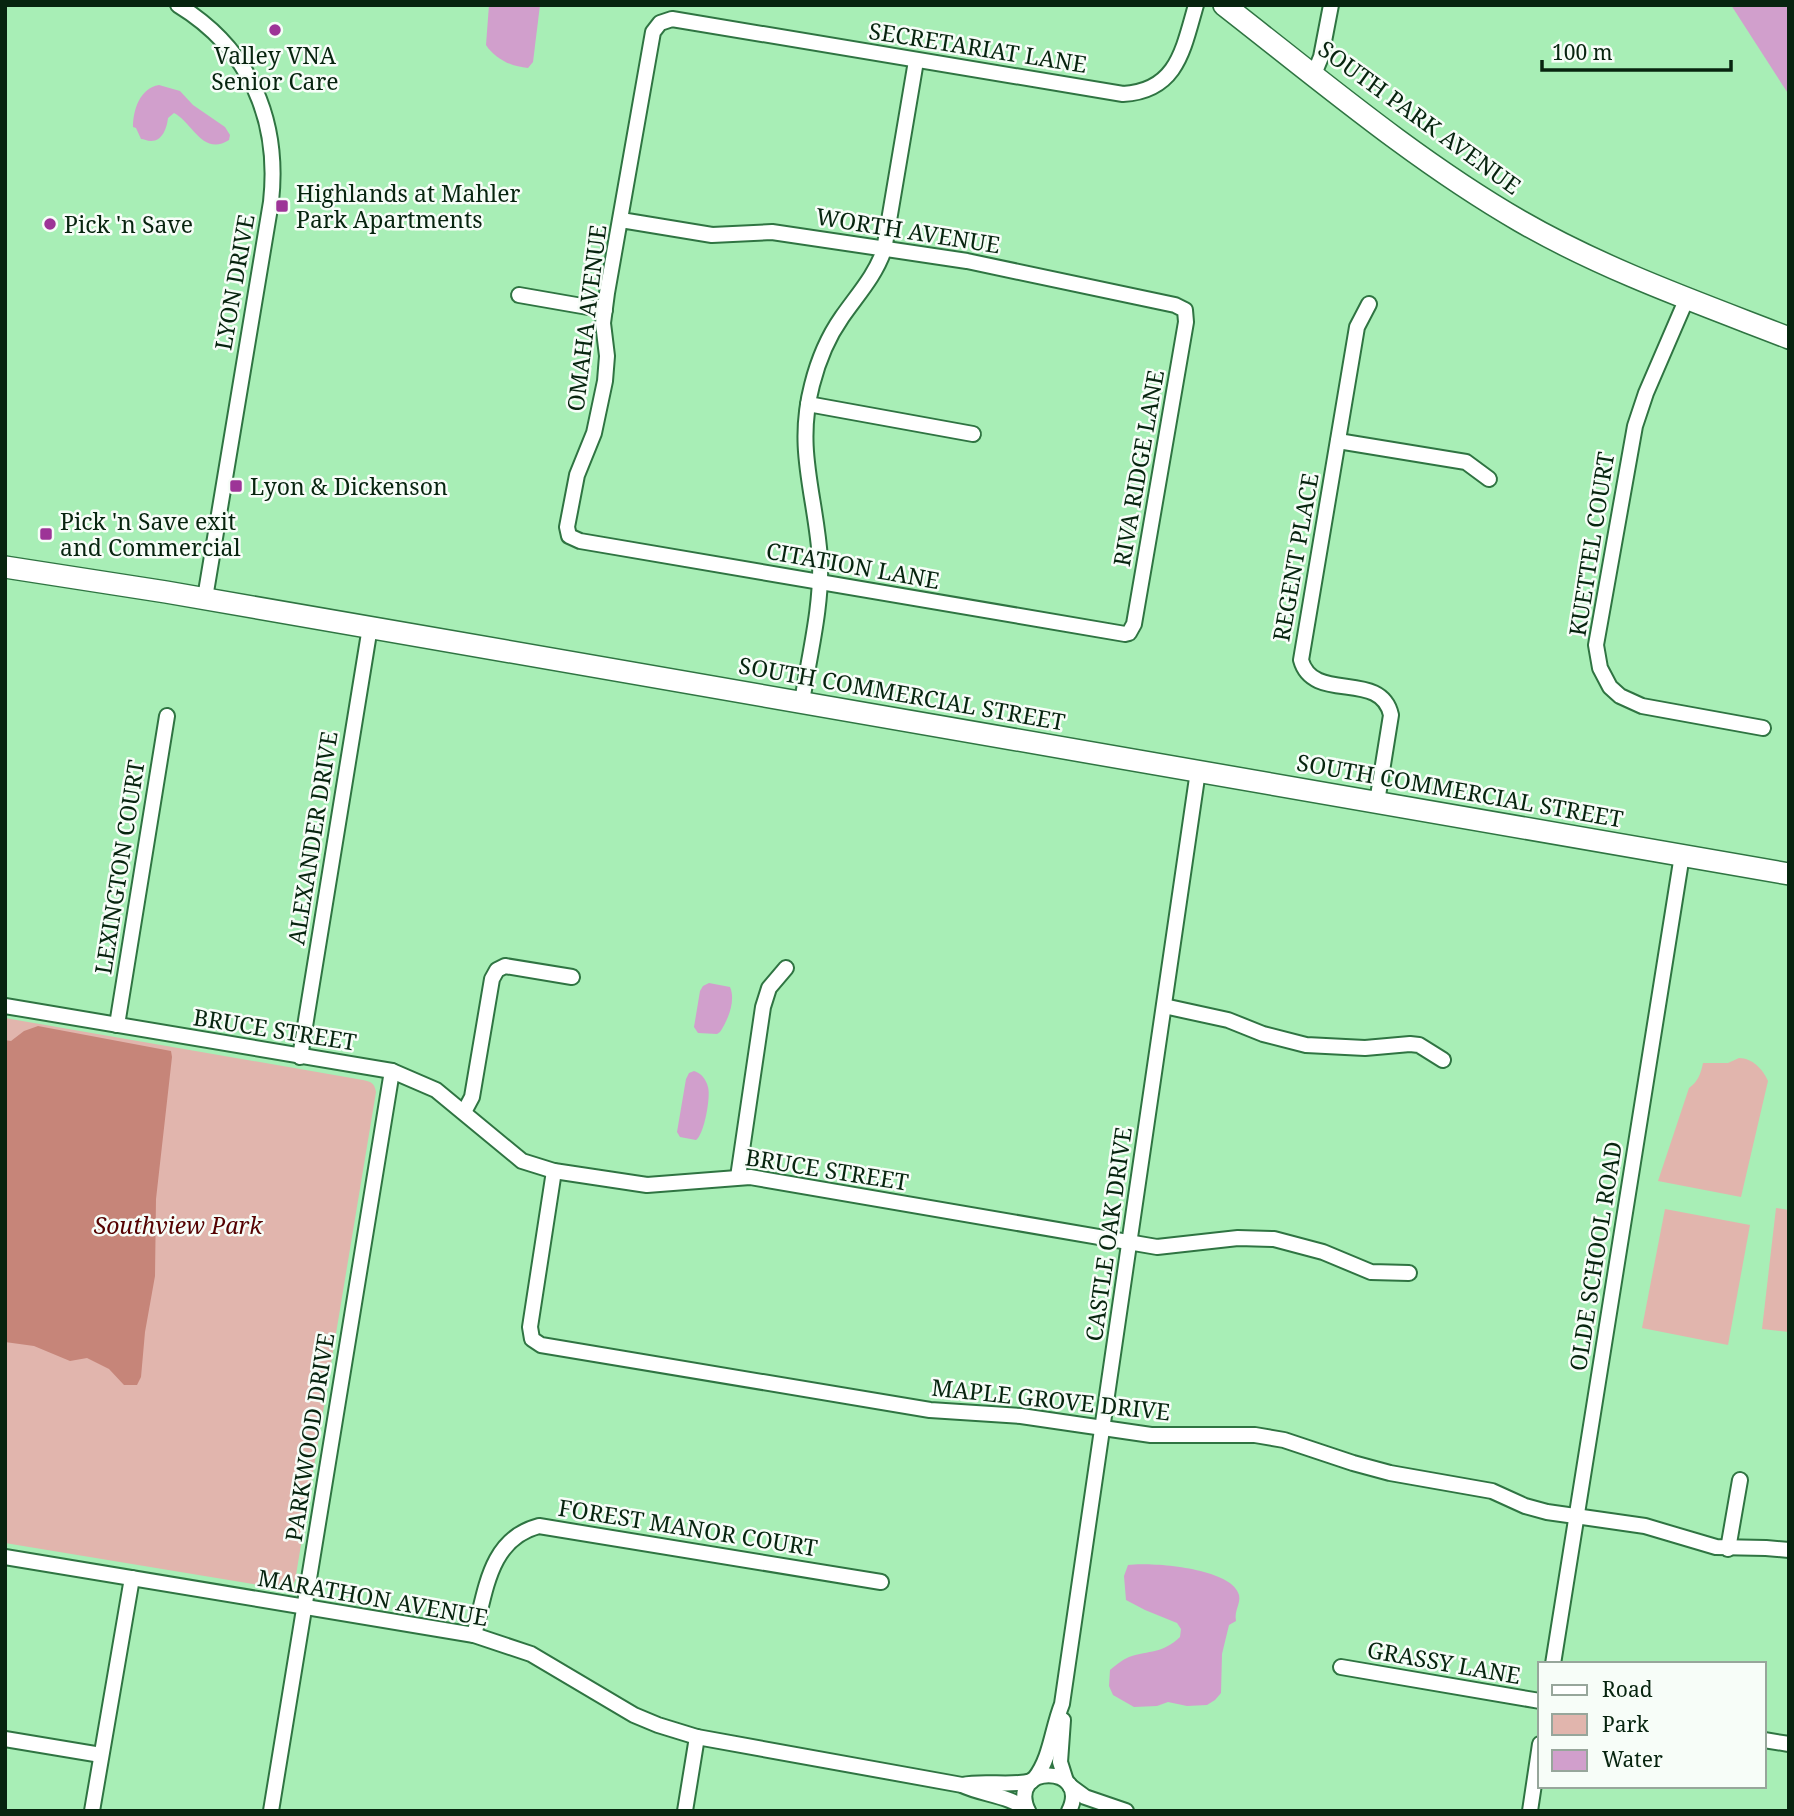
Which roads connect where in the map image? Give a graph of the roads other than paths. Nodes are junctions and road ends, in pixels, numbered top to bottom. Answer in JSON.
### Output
{"nodes":[{"id":1,"x":178,"y":5,"type":"edge"},
{"id":2,"x":1196,"y":5,"type":"edge"},
{"id":3,"x":1224,"y":5,"type":"edge"},
{"id":4,"x":1331,"y":5,"type":"edge"},
{"id":5,"x":660,"y":23,"type":"joint"},
{"id":6,"x":916,"y":61,"type":"junction"},
{"id":7,"x":1314,"y":74,"type":"junction"},
{"id":8,"x":621,"y":220,"type":"junction"},
{"id":9,"x":884,"y":250,"type":"junction"},
{"id":10,"x":519,"y":295,"type":"dead end"},
{"id":11,"x":1687,"y":298,"type":"junction"},
{"id":12,"x":1369,"y":304,"type":"dead end"},
{"id":13,"x":605,"y":310,"type":"junction"},
{"id":14,"x":1185,"y":310,"type":"joint"},
{"id":15,"x":1789,"y":338,"type":"edge"},
{"id":16,"x":808,"y":404,"type":"junction"},
{"id":17,"x":973,"y":434,"type":"dead end"},
{"id":18,"x":1338,"y":441,"type":"junction"},
{"id":19,"x":1489,"y":479,"type":"dead end"},
{"id":20,"x":569,"y":536,"type":"joint"},
{"id":21,"x":5,"y":567,"type":"edge"},
{"id":22,"x":820,"y":582,"type":"junction"},
{"id":23,"x":205,"y":598,"type":"junction"},
{"id":24,"x":370,"y":627,"type":"junction"},
{"id":25,"x":1129,"y":633,"type":"joint"},
{"id":26,"x":802,"y":702,"type":"junction"},
{"id":27,"x":167,"y":716,"type":"dead end"},
{"id":28,"x":1763,"y":728,"type":"dead end"},
{"id":29,"x":1198,"y":771,"type":"junction"},
{"id":30,"x":1377,"y":802,"type":"junction"},
{"id":31,"x":1682,"y":855,"type":"junction"},
{"id":32,"x":1789,"y":874,"type":"edge"},
{"id":33,"x":786,"y":968,"type":"dead end"},
{"id":34,"x":572,"y":977,"type":"dead end"},
{"id":35,"x":5,"y":1006,"type":"edge"},
{"id":36,"x":1164,"y":1006,"type":"junction"},
{"id":37,"x":117,"y":1025,"type":"junction"},
{"id":38,"x":300,"y":1057,"type":"junction"},
{"id":39,"x":1443,"y":1060,"type":"dead end"},
{"id":40,"x":392,"y":1071,"type":"junction"},
{"id":41,"x":464,"y":1112,"type":"junction"},
{"id":42,"x":554,"y":1171,"type":"junction"},
{"id":43,"x":738,"y":1177,"type":"junction"},
{"id":44,"x":1130,"y":1243,"type":"junction"},
{"id":45,"x":1409,"y":1273,"type":"dead end"},
{"id":46,"x":1102,"y":1429,"type":"junction"},
{"id":47,"x":1740,"y":1480,"type":"dead end"},
{"id":48,"x":1577,"y":1517,"type":"junction"},
{"id":49,"x":1728,"y":1549,"type":"junction"},
{"id":50,"x":1789,"y":1550,"type":"edge"},
{"id":51,"x":5,"y":1557,"type":"edge"},
{"id":52,"x":132,"y":1578,"type":"junction"},
{"id":53,"x":881,"y":1582,"type":"dead end"},
{"id":54,"x":303,"y":1607,"type":"junction"},
{"id":55,"x":474,"y":1635,"type":"junction"},
{"id":56,"x":1553,"y":1662,"type":"edge"},
{"id":57,"x":1341,"y":1667,"type":"dead end"},
{"id":58,"x":1538,"y":1701,"type":"edge"},
{"id":59,"x":1062,"y":1704,"type":"junction"},
{"id":60,"x":697,"y":1737,"type":"junction"},
{"id":61,"x":5,"y":1739,"type":"edge"},
{"id":62,"x":1766,"y":1740,"type":"edge"},
{"id":63,"x":1789,"y":1744,"type":"edge"},
{"id":64,"x":101,"y":1755,"type":"junction"},
{"id":65,"x":1538,"y":1757,"type":"edge"},
{"id":66,"x":1034,"y":1779,"type":"junction"},
{"id":67,"x":1068,"y":1783,"type":"junction"},
{"id":68,"x":962,"y":1784,"type":"junction"},
{"id":69,"x":92,"y":1811,"type":"edge"},
{"id":70,"x":271,"y":1811,"type":"edge"},
{"id":71,"x":685,"y":1811,"type":"edge"},
{"id":72,"x":1028,"y":1811,"type":"edge"},
{"id":73,"x":1069,"y":1811,"type":"edge"},
{"id":74,"x":1125,"y":1811,"type":"edge"},
{"id":75,"x":1530,"y":1811,"type":"edge"}],
"edges":[{"from":1,"to":23,"type":"street","name":"LYON DRIVE"},
{"from":2,"to":6,"type":"street","name":"SECRETARIAT LANE"},
{"from":3,"to":7,"type":"main road","name":"SOUTH PARK AVENUE"},
{"from":4,"to":7,"type":"street"},
{"from":5,"to":6,"type":"street","name":"SECRETARIAT LANE"},
{"from":5,"to":8,"type":"street","name":"OMAHA AVENUE"},
{"from":6,"to":9,"type":"street"},
{"from":7,"to":11,"type":"main road","name":"SOUTH PARK AVENUE"},
{"from":8,"to":9,"type":"street","name":"WORTH AVENUE"},
{"from":8,"to":13,"type":"street","name":"OMAHA AVENUE"},
{"from":9,"to":14,"type":"street","name":"WORTH AVENUE"},
{"from":9,"to":16,"type":"street"},
{"from":10,"to":13,"type":"street"},
{"from":11,"to":15,"type":"main road","name":"SOUTH PARK AVENUE"},
{"from":11,"to":28,"type":"street","name":"KUETTEL COURT"},
{"from":12,"to":18,"type":"street","name":"REGENT PLACE"},
{"from":13,"to":20,"type":"street","name":"OMAHA AVENUE"},
{"from":14,"to":25,"type":"street","name":"RIVA RIDGE LANE"},
{"from":16,"to":17,"type":"street"},
{"from":16,"to":22,"type":"street"},
{"from":18,"to":19,"type":"street"},
{"from":18,"to":30,"type":"street","name":"REGENT PLACE"},
{"from":20,"to":22,"type":"street","name":"CITATION LANE"},
{"from":21,"to":23,"type":"main road","name":"SOUTH COMMERCIAL STREET"},
{"from":22,"to":25,"type":"street","name":"CITATION LANE"},
{"from":22,"to":26,"type":"street"},
{"from":23,"to":24,"type":"main road","name":"SOUTH COMMERCIAL STREET"},
{"from":24,"to":26,"type":"main road","name":"SOUTH COMMERCIAL STREET"},
{"from":24,"to":38,"type":"street","name":"ALEXANDER DRIVE"},
{"from":26,"to":29,"type":"main road","name":"SOUTH COMMERCIAL STREET"},
{"from":27,"to":37,"type":"street","name":"LEXINGTON COURT"},
{"from":29,"to":30,"type":"main road","name":"SOUTH COMMERCIAL STREET"},
{"from":29,"to":36,"type":"street","name":"CASTLE OAK DRIVE"},
{"from":30,"to":31,"type":"main road","name":"SOUTH COMMERCIAL STREET"},
{"from":31,"to":32,"type":"main road","name":"SOUTH COMMERCIAL STREET"},
{"from":31,"to":48,"type":"street","name":"OLDE SCHOOL ROAD"},
{"from":33,"to":43,"type":"street"},
{"from":34,"to":41,"type":"street"},
{"from":35,"to":37,"type":"street","name":"BRUCE STREET"},
{"from":36,"to":39,"type":"street"},
{"from":36,"to":44,"type":"street","name":"CASTLE OAK DRIVE"},
{"from":37,"to":38,"type":"street","name":"BRUCE STREET"},
{"from":38,"to":40,"type":"street","name":"BRUCE STREET"},
{"from":40,"to":41,"type":"street","name":"BRUCE STREET"},
{"from":40,"to":54,"type":"street","name":"PARKWOOD DRIVE"},
{"from":41,"to":42,"type":"street","name":"BRUCE STREET"},
{"from":42,"to":43,"type":"street","name":"BRUCE STREET"},
{"from":42,"to":46,"type":"street","name":"MAPLE GROVE DRIVE"},
{"from":43,"to":44,"type":"street","name":"BRUCE STREET"},
{"from":44,"to":45,"type":"street","name":"BRUCE STREET"},
{"from":44,"to":46,"type":"street","name":"CASTLE OAK DRIVE"},
{"from":46,"to":48,"type":"street","name":"MAPLE GROVE DRIVE"},
{"from":46,"to":59,"type":"street","name":"CASTLE OAK DRIVE"},
{"from":47,"to":49,"type":"street"},
{"from":48,"to":49,"type":"street","name":"MAPLE GROVE DRIVE"},
{"from":48,"to":56,"type":"street","name":"OLDE SCHOOL ROAD"},
{"from":49,"to":50,"type":"street","name":"MAPLE GROVE DRIVE"},
{"from":51,"to":52,"type":"street","name":"MARATHON AVENUE"},
{"from":52,"to":54,"type":"street","name":"MARATHON AVENUE"},
{"from":52,"to":64,"type":"street"},
{"from":53,"to":55,"type":"street","name":"FOREST MANOR COURT"},
{"from":54,"to":55,"type":"street","name":"MARATHON AVENUE"},
{"from":54,"to":70,"type":"street","name":"PARKWOOD DRIVE"},
{"from":55,"to":60,"type":"street","name":"MARATHON AVENUE"},
{"from":57,"to":58,"type":"street","name":"GRASSY LANE"},
{"from":59,"to":66,"type":"street","name":"CASTLE OAK DRIVE"},
{"from":59,"to":67,"type":"street","name":"CASTLE OAK DRIVE"},
{"from":60,"to":68,"type":"street","name":"MARATHON AVENUE"},
{"from":60,"to":71,"type":"street"},
{"from":61,"to":64,"type":"street"},
{"from":62,"to":63,"type":"street"},
{"from":64,"to":69,"type":"street"},
{"from":65,"to":75,"type":"street"},
{"from":66,"to":67,"type":"street","name":"MARATHON AVENUE"},
{"from":66,"to":68,"type":"street","name":"MARATHON AVENUE"},
{"from":66,"to":72,"type":"street","name":"CASTLE OAK DRIVE"},
{"from":67,"to":73,"type":"street","name":"CASTLE OAK DRIVE"},
{"from":67,"to":74,"type":"street"},
{"from":68,"to":72,"type":"street","name":"MARATHON AVENUE"}]}
